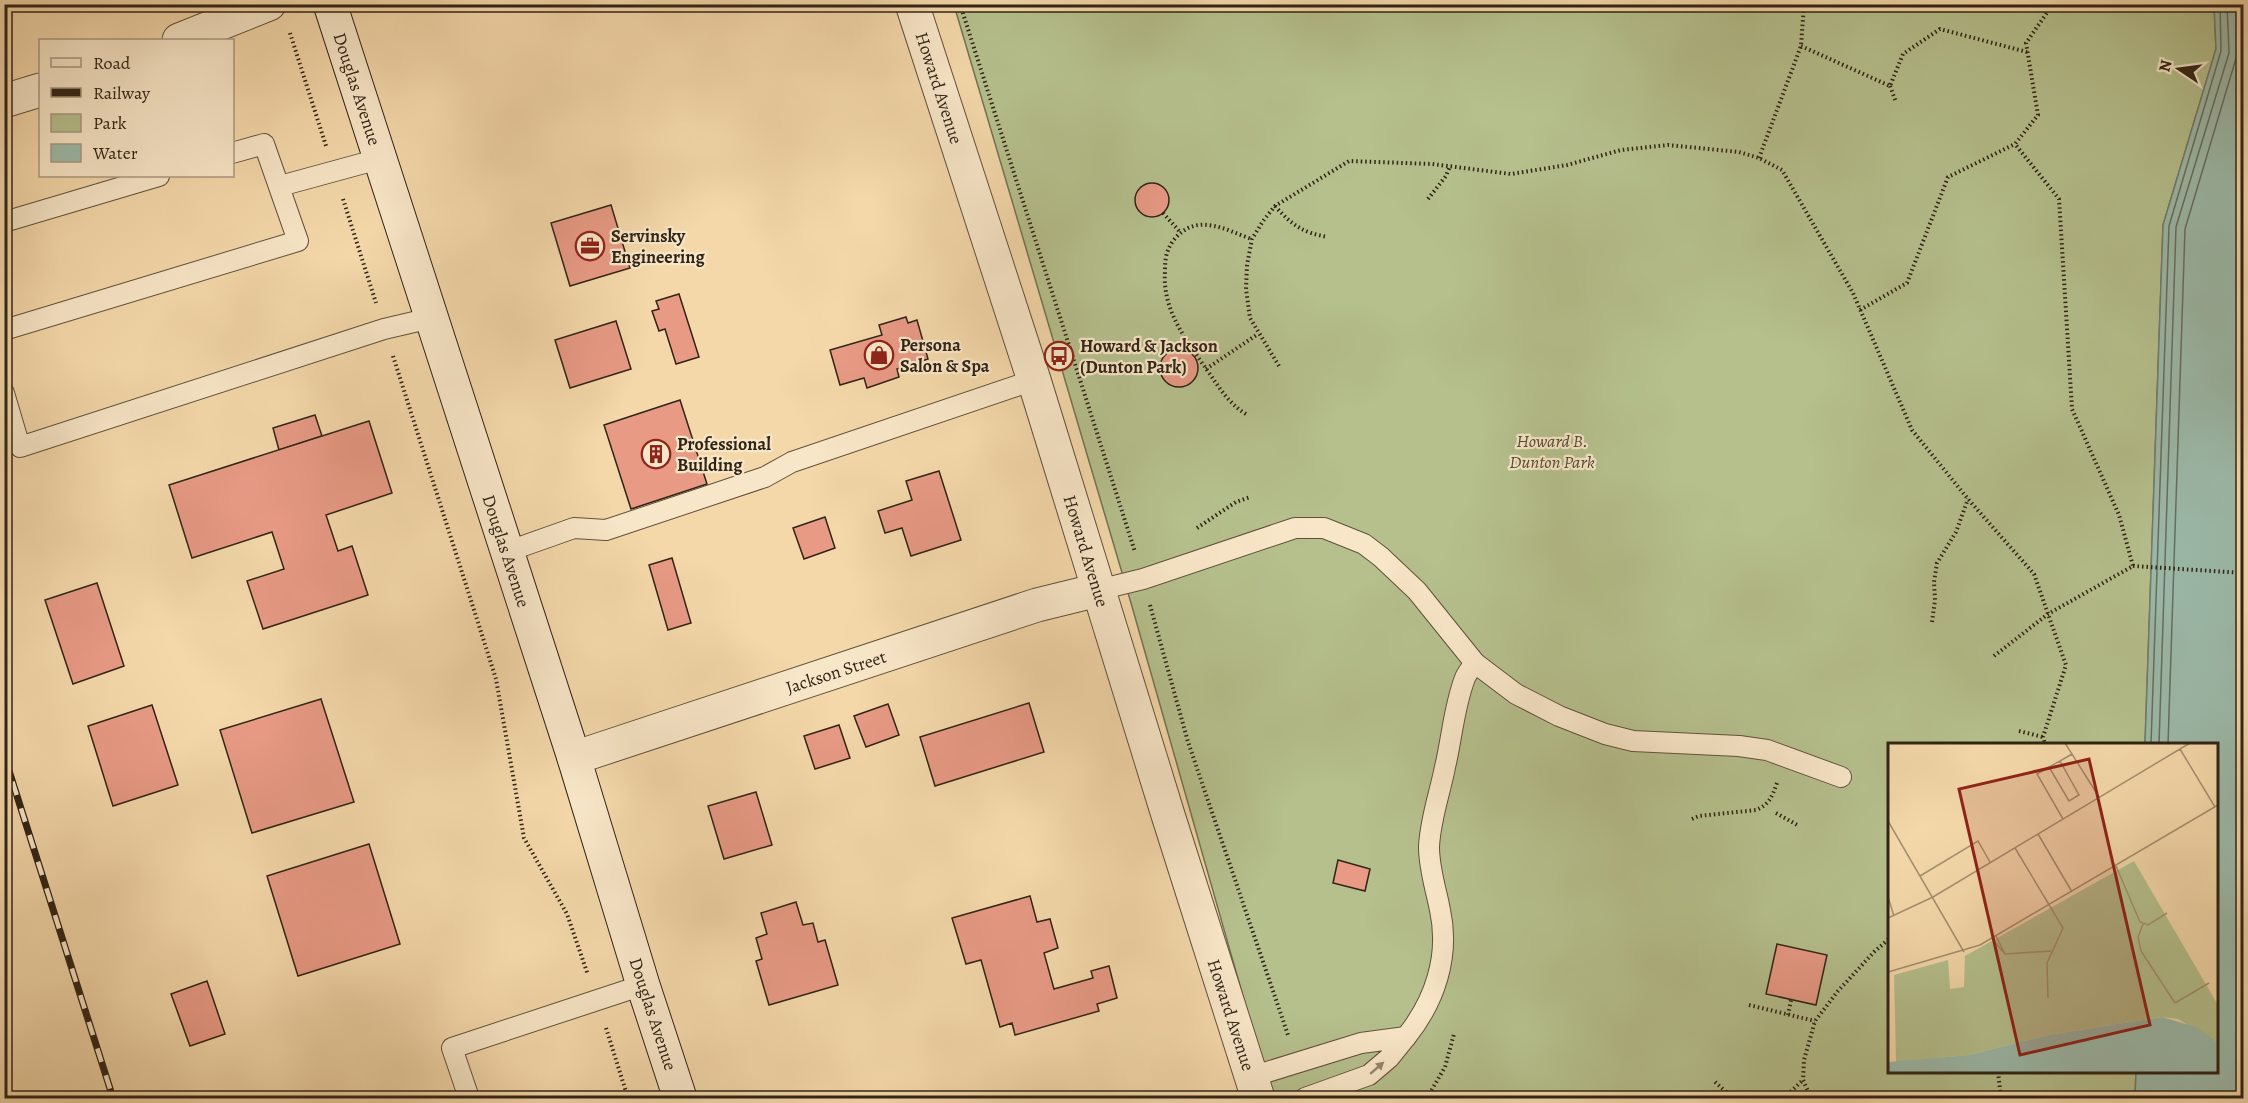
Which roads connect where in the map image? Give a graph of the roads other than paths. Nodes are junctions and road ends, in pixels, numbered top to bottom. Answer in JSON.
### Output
{"nodes":[{"id":1,"x":330,"y":4,"type":"edge"},
{"id":2,"x":912,"y":4,"type":"edge"},
{"id":3,"x":278,"y":16,"type":"edge"},
{"id":4,"x":183,"y":39,"type":"edge"},
{"id":5,"x":39,"y":90,"type":"edge"},
{"id":6,"x":4,"y":101,"type":"edge"},
{"id":7,"x":234,"y":152,"type":"edge"},
{"id":8,"x":379,"y":159,"type":"junction"},
{"id":9,"x":156,"y":177,"type":"edge"},
{"id":10,"x":280,"y":186,"type":"junction"},
{"id":11,"x":4,"y":222,"type":"edge"},
{"id":12,"x":431,"y":318,"type":"junction"},
{"id":13,"x":4,"y":330,"type":"edge"},
{"id":14,"x":1034,"y":380,"type":"junction"},
{"id":15,"x":4,"y":393,"type":"edge"},
{"id":16,"x":506,"y":552,"type":"junction"},
{"id":17,"x":1098,"y":590,"type":"junction"},
{"id":18,"x":1475,"y":663,"type":"junction"},
{"id":19,"x":574,"y":758,"type":"junction"},
{"id":20,"x":1841,"y":777,"type":"dead end"},
{"id":21,"x":643,"y":986,"type":"junction"},
{"id":22,"x":1406,"y":1037,"type":"junction"},
{"id":23,"x":1254,"y":1088,"type":"edge"},
{"id":24,"x":469,"y":1098,"type":"edge"},
{"id":25,"x":680,"y":1098,"type":"edge"},
{"id":26,"x":1305,"y":1098,"type":"edge"}],
"edges":[{"from":1,"to":8,"type":"street","name":"Douglas Avenue"},
{"from":2,"to":14,"type":"street","name":"Howard Avenue"},
{"from":3,"to":4,"type":"street"},
{"from":5,"to":6,"type":"street"},
{"from":7,"to":10,"type":"lane"},
{"from":8,"to":10,"type":"lane"},
{"from":8,"to":12,"type":"street","name":"Douglas Avenue"},
{"from":9,"to":11,"type":"lane"},
{"from":10,"to":13,"type":"lane"},
{"from":12,"to":15,"type":"lane"},
{"from":12,"to":16,"type":"street","name":"Douglas Avenue"},
{"from":14,"to":16,"type":"lane"},
{"from":14,"to":17,"type":"street","name":"Howard Avenue"},
{"from":16,"to":19,"type":"street","name":"Douglas Avenue"},
{"from":17,"to":18,"type":"lane"},
{"from":17,"to":19,"type":"street","name":"Jackson Street"},
{"from":17,"to":23,"type":"street","name":"Howard Avenue"},
{"from":18,"to":20,"type":"lane"},
{"from":18,"to":22,"type":"lane"},
{"from":19,"to":21,"type":"street","name":"Douglas Avenue"},
{"from":21,"to":24,"type":"lane"},
{"from":21,"to":25,"type":"street","name":"Douglas Avenue"},
{"from":22,"to":23,"type":"lane"},
{"from":26,"to":22,"type":"lane","one_way":true}]}
